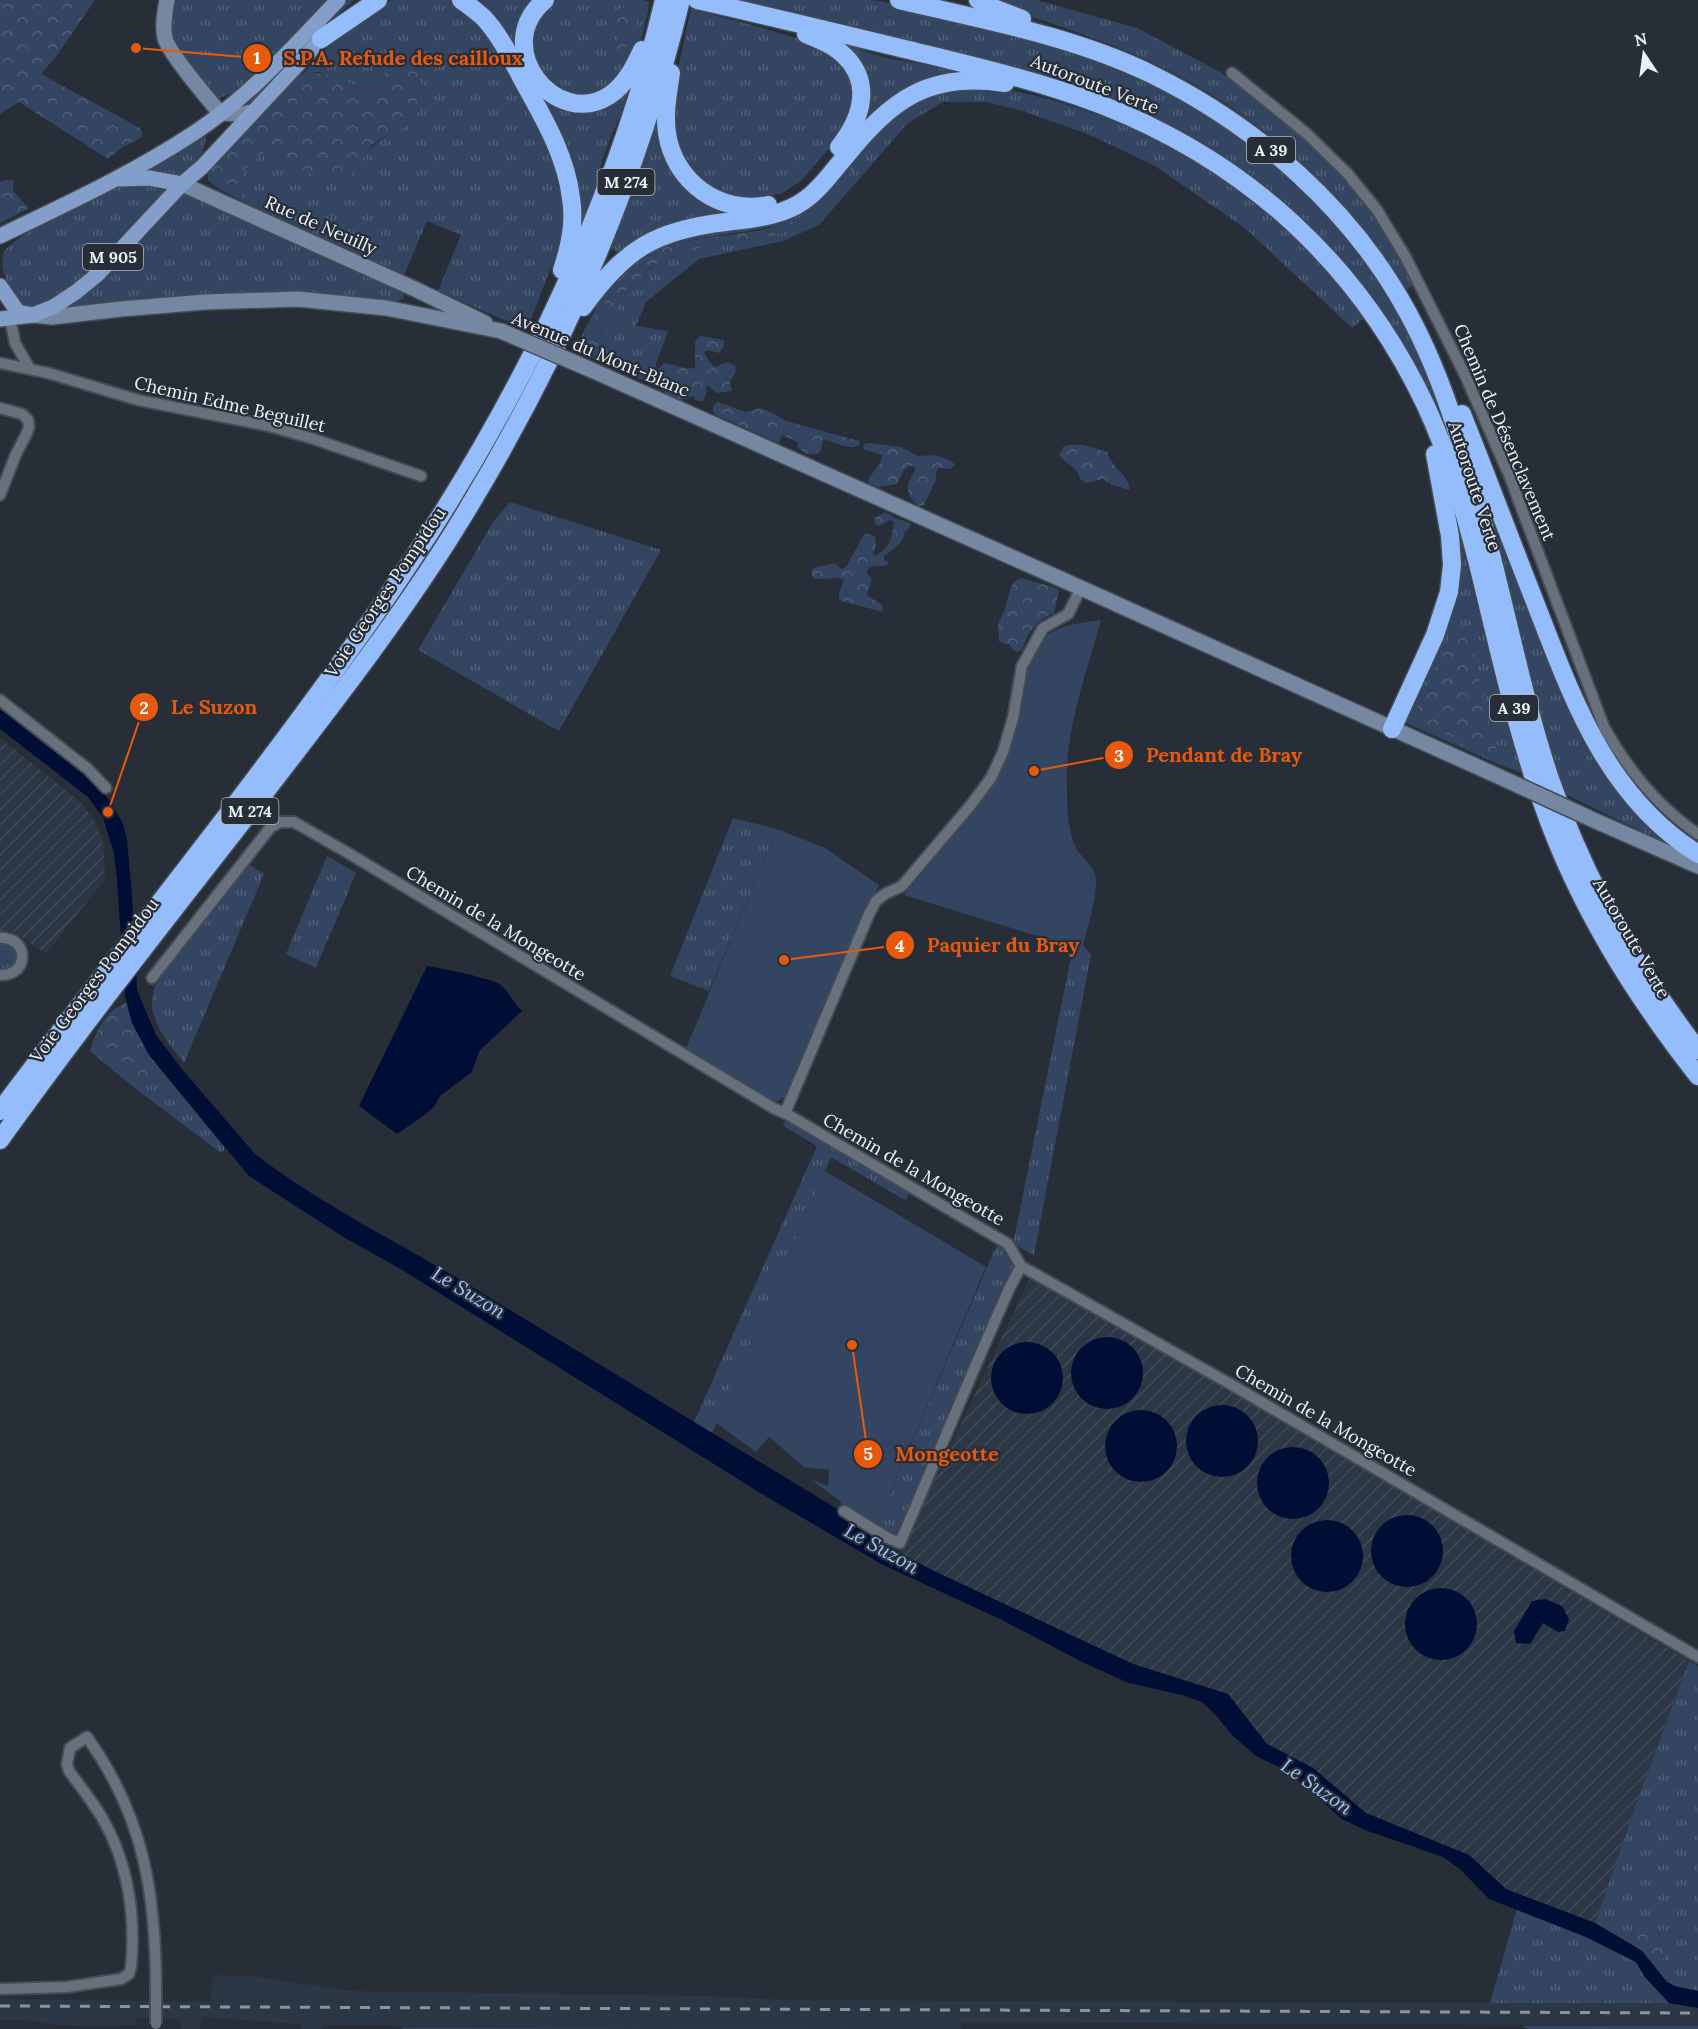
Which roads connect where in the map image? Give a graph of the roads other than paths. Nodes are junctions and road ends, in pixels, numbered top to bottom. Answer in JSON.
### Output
{"nodes":[{"id":1,"x":166,"y":0,"type":"edge"},
{"id":2,"x":338,"y":0,"type":"edge"},
{"id":3,"x":362,"y":0,"type":"edge"},
{"id":4,"x":378,"y":0,"type":"edge"},
{"id":5,"x":461,"y":0,"type":"edge"},
{"id":6,"x":545,"y":0,"type":"edge"},
{"id":7,"x":899,"y":0,"type":"edge"},
{"id":8,"x":978,"y":0,"type":"edge"},
{"id":9,"x":703,"y":1,"type":"edge"},
{"id":10,"x":671,"y":7,"type":"edge"},
{"id":11,"x":765,"y":16,"type":"junction"},
{"id":12,"x":321,"y":39,"type":"junction"},
{"id":13,"x":1085,"y":48,"type":"junction"},
{"id":14,"x":1233,"y":73,"type":"dead end"},
{"id":15,"x":1060,"y":91,"type":"junction"},
{"id":16,"x":251,"y":112,"type":"junction"},
{"id":17,"x":220,"y":113,"type":"junction"},
{"id":18,"x":205,"y":163,"type":"junction"},
{"id":19,"x":117,"y":179,"type":"junction"},
{"id":20,"x":182,"y":184,"type":"junction"},
{"id":21,"x":217,"y":200,"type":"junction"},
{"id":22,"x":24,"y":224,"type":"junction"},
{"id":23,"x":0,"y":236,"type":"edge"},
{"id":24,"x":0,"y":249,"type":"edge"},
{"id":25,"x":0,"y":286,"type":"edge"},
{"id":26,"x":417,"y":290,"type":"junction"},
{"id":27,"x":405,"y":311,"type":"junction"},
{"id":28,"x":1408,"y":311,"type":"junction"},
{"id":29,"x":33,"y":315,"type":"junction"},
{"id":30,"x":1376,"y":318,"type":"junction"},
{"id":31,"x":5,"y":319,"type":"edge"},
{"id":32,"x":501,"y":331,"type":"junction"},
{"id":33,"x":537,"y":344,"type":"junction"},
{"id":34,"x":556,"y":345,"type":"junction"},
{"id":35,"x":0,"y":363,"type":"edge"},
{"id":36,"x":30,"y":369,"type":"junction"},
{"id":37,"x":0,"y":408,"type":"edge"},
{"id":38,"x":421,"y":476,"type":"dead end"},
{"id":39,"x":0,"y":495,"type":"edge"},
{"id":40,"x":1081,"y":588,"type":"junction"},
{"id":41,"x":0,"y":700,"type":"edge"},
{"id":42,"x":1392,"y":729,"type":"junction"},
{"id":43,"x":106,"y":788,"type":"dead end"},
{"id":44,"x":1698,"y":834,"type":"edge"},
{"id":45,"x":1698,"y":854,"type":"edge"},
{"id":46,"x":1698,"y":866,"type":"edge"},
{"id":47,"x":0,"y":938,"type":"edge"},
{"id":48,"x":0,"y":975,"type":"edge"},
{"id":49,"x":152,"y":978,"type":"dead end"},
{"id":50,"x":1698,"y":1050,"type":"edge"},
{"id":51,"x":1698,"y":1076,"type":"edge"},
{"id":52,"x":0,"y":1111,"type":"edge"},
{"id":53,"x":785,"y":1113,"type":"junction"},
{"id":54,"x":0,"y":1140,"type":"edge"},
{"id":55,"x":1021,"y":1266,"type":"junction"},
{"id":56,"x":844,"y":1511,"type":"dead end"},
{"id":57,"x":1698,"y":1657,"type":"edge"},
{"id":58,"x":0,"y":1989,"type":"edge"},
{"id":59,"x":156,"y":2027,"type":"edge"}],
"edges":[{"from":1,"to":17,"type":"main road"},
{"from":2,"to":17,"type":"main road","name":"Rue de Neuilly"},
{"from":3,"to":12,"type":"main road","number":"M 905"},
{"from":4,"to":12,"type":"highway"},
{"from":5,"to":33,"type":"highway"},
{"from":6,"to":10,"type":"highway"},
{"from":7,"to":13,"type":"highway","name":"Autoroute Verte","number":"A 39"},
{"from":8,"to":13,"type":"highway"},
{"from":9,"to":11,"type":"highway","name":"Autoroute Verte","number":"A 39"},
{"from":10,"to":11,"type":"highway"},
{"from":10,"to":33,"type":"highway","name":"Voie Georges Pompidou","number":"M 274"},
{"from":10,"to":34,"type":"highway","name":"Voie Georges Pompidou","number":"M 274"},
{"from":11,"to":15,"type":"highway","name":"Autoroute Verte","number":"A 39"},
{"from":12,"to":16,"type":"main road","number":"M 905"},
{"from":13,"to":28,"type":"highway","name":"Autoroute Verte","number":"A 39"},
{"from":14,"to":44,"type":"street","name":"Chemin de Désenclavement"},
{"from":15,"to":30,"type":"highway","name":"Autoroute Verte","number":"A 39"},
{"from":15,"to":34,"type":"highway"},
{"from":16,"to":17,"type":"main road"},
{"from":16,"to":18,"type":"main road","number":"M 905"},
{"from":17,"to":18,"type":"main road"},
{"from":17,"to":19,"type":"main road","name":"Rue de Neuilly"},
{"from":18,"to":20,"type":"main road","number":"M 905"},
{"from":18,"to":21,"type":"main road"},
{"from":19,"to":20,"type":"main road","name":"Rue de Neuilly"},
{"from":19,"to":22,"type":"main road","name":"Rue de Neuilly"},
{"from":20,"to":21,"type":"main road","name":"Rue de Neuilly"},
{"from":20,"to":29,"type":"main road","number":"M 905"},
{"from":21,"to":26,"type":"main road","name":"Rue de Neuilly"},
{"from":22,"to":23,"type":"main road","name":"Rue de Neuilly"},
{"from":22,"to":24,"type":"main road"},
{"from":25,"to":29,"type":"main road"},
{"from":26,"to":27,"type":"main road"},
{"from":26,"to":32,"type":"main road","name":"Rue de Neuilly"},
{"from":27,"to":29,"type":"main road","name":"Avenue du Mont-Blanc"},
{"from":27,"to":32,"type":"main road","name":"Avenue du Mont-Blanc"},
{"from":28,"to":45,"type":"highway"},
{"from":28,"to":50,"type":"highway","name":"Autoroute Verte","number":"A 39"},
{"from":29,"to":31,"type":"main road","name":"Avenue du Mont-Blanc","number":"M 905"},
{"from":30,"to":42,"type":"highway"},
{"from":30,"to":51,"type":"highway","name":"Autoroute Verte","number":"A 39"},
{"from":31,"to":36,"type":"street"},
{"from":32,"to":40,"type":"main road","name":"Avenue du Mont-Blanc","bridge":true},
{"from":33,"to":52,"type":"highway","name":"Voie Georges Pompidou","number":"M 274"},
{"from":34,"to":54,"type":"highway","name":"Voie Georges Pompidou","number":"M 274"},
{"from":35,"to":36,"type":"street","name":"Chemin Edme Beguillet"},
{"from":36,"to":38,"type":"street","name":"Chemin Edme Beguillet"},
{"from":37,"to":39,"type":"street"},
{"from":40,"to":42,"type":"main road","name":"Avenue du Mont-Blanc"},
{"from":40,"to":53,"type":"street"},
{"from":41,"to":43,"type":"street"},
{"from":42,"to":46,"type":"main road","name":"Avenue du Mont-Blanc","bridge":true},
{"from":47,"to":48,"type":"street"},
{"from":49,"to":53,"type":"street","name":"Chemin de la Mongeotte"},
{"from":53,"to":55,"type":"street","name":"Chemin de la Mongeotte"},
{"from":55,"to":56,"type":"street"},
{"from":55,"to":57,"type":"street","name":"Chemin de la Mongeotte"},
{"from":58,"to":59,"type":"street","bridge":true}]}
